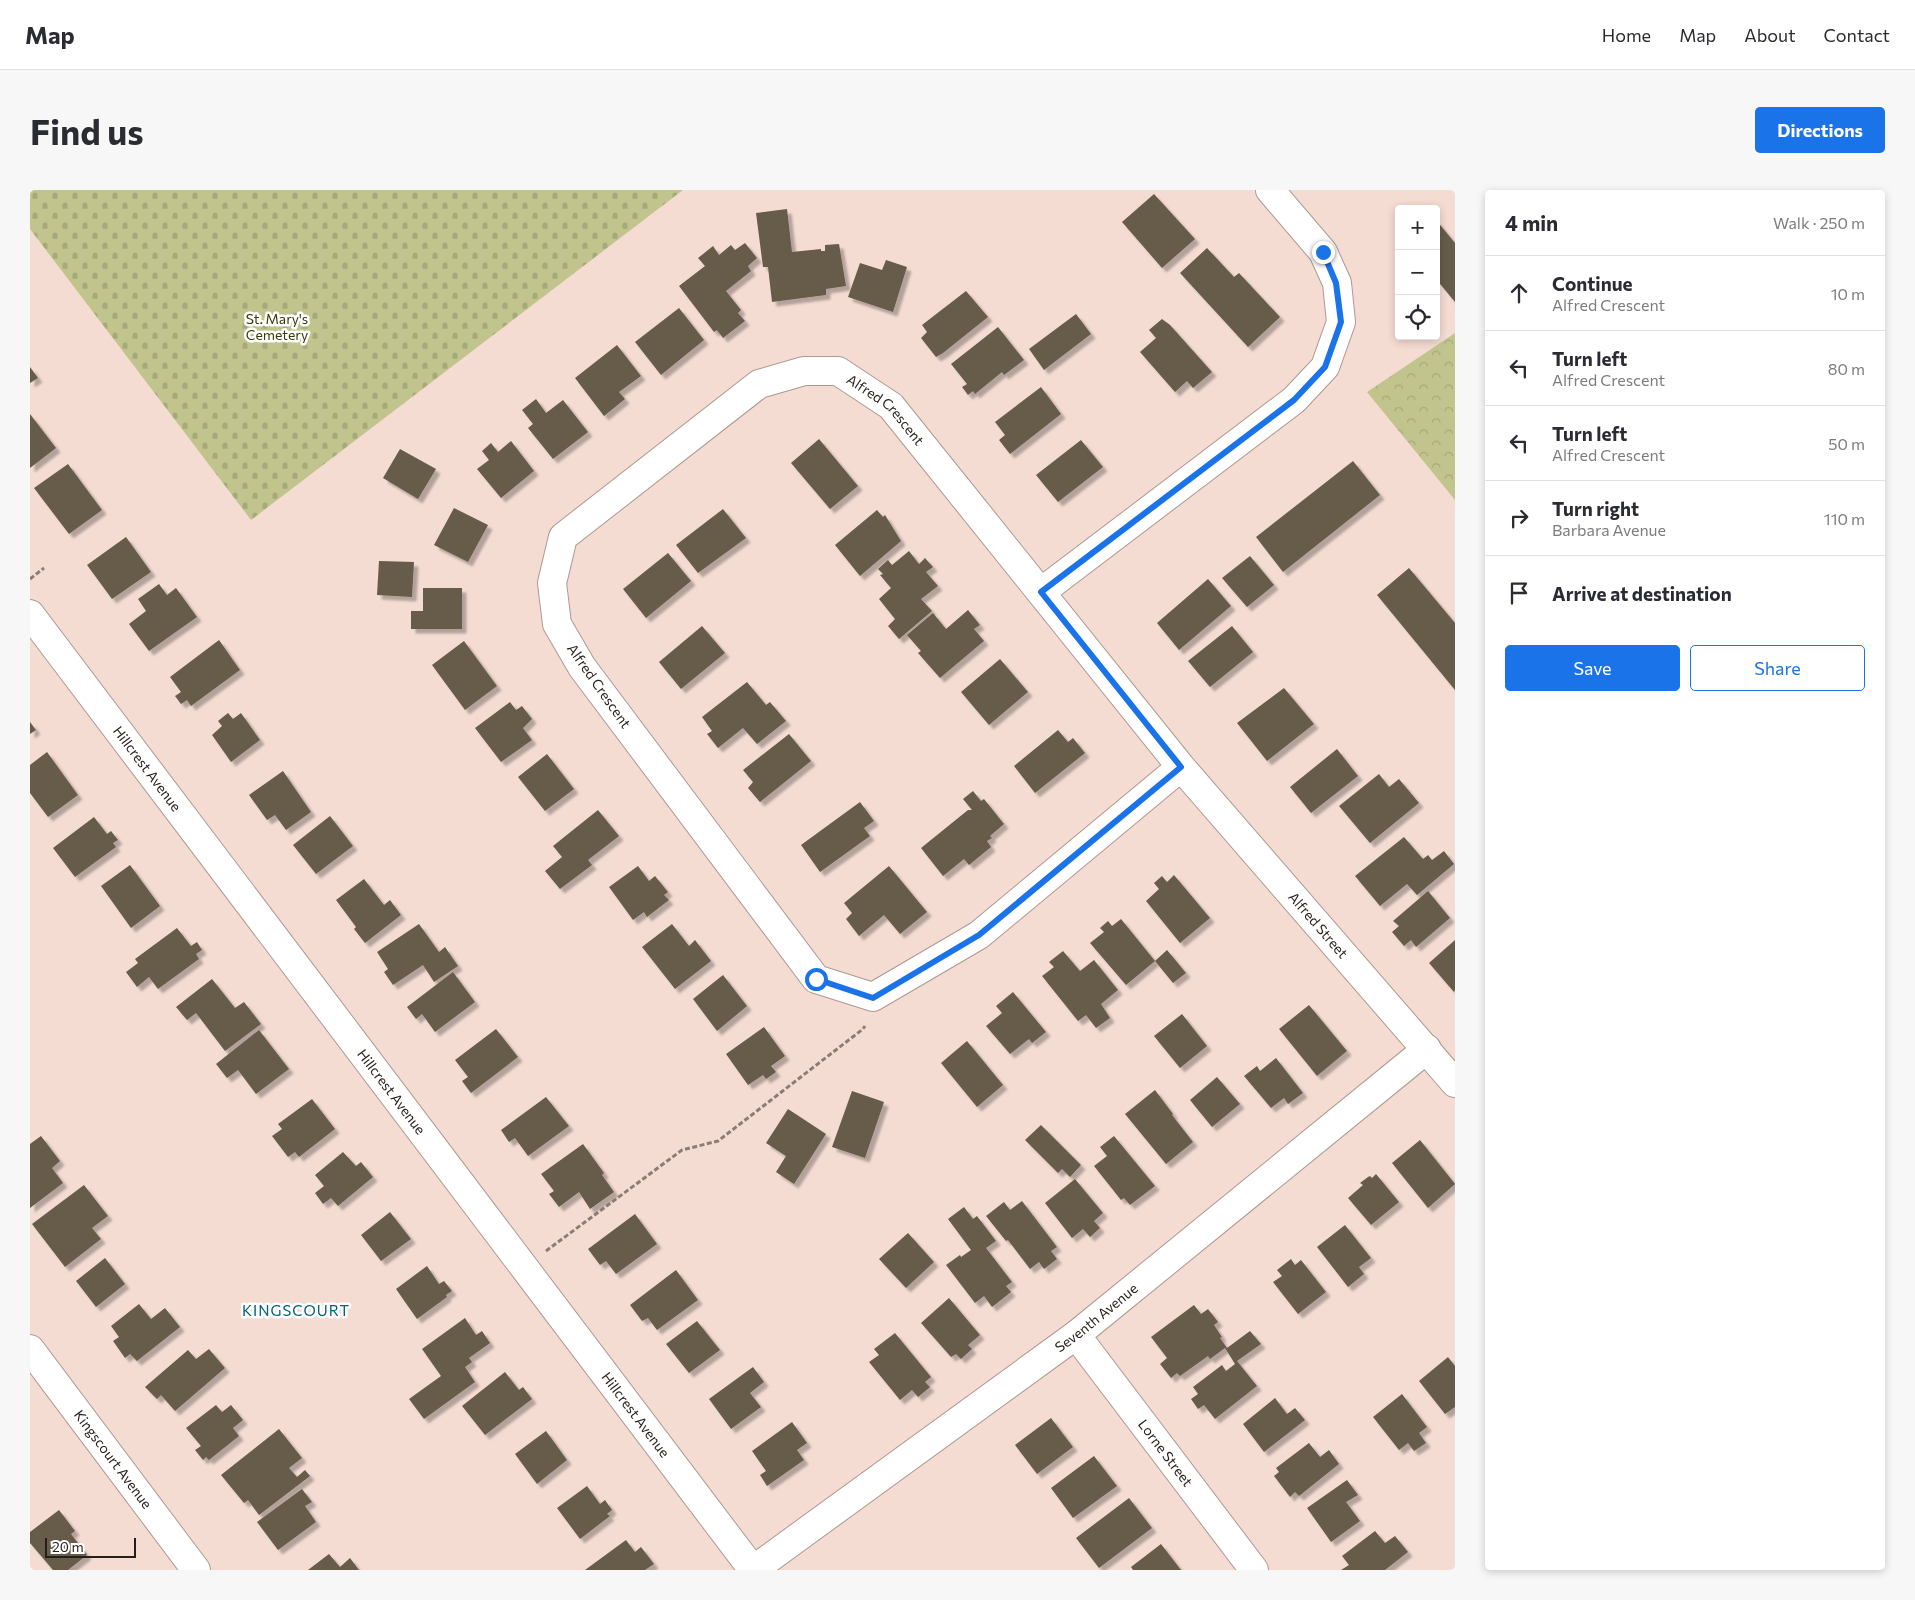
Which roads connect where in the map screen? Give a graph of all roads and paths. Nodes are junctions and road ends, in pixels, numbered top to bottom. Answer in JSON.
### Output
{"nodes":[{"id":1,"x":1270,"y":190,"type":"edge"},
{"id":2,"x":44,"y":568,"type":"dead end"},
{"id":3,"x":30,"y":579,"type":"edge"},
{"id":4,"x":1041,"y":592,"type":"junction"},
{"id":5,"x":30,"y":614,"type":"edge"},
{"id":6,"x":1181,"y":767,"type":"junction"},
{"id":7,"x":873,"y":998,"type":"junction"},
{"id":8,"x":1427,"y":1049,"type":"junction"},
{"id":9,"x":1455,"y":1083,"type":"edge"},
{"id":10,"x":523,"y":1267,"type":"junction"},
{"id":11,"x":1076,"y":1335,"type":"junction"},
{"id":12,"x":30,"y":1349,"type":"edge"},
{"id":13,"x":196,"y":1570,"type":"edge"},
{"id":14,"x":753,"y":1570,"type":"edge"},
{"id":15,"x":1254,"y":1570,"type":"edge"}],
"edges":[{"from":1,"to":4,"type":"street"},
{"from":2,"to":3,"type":"path"},
{"from":4,"to":6,"type":"street","name":"Alfred Crescent"},
{"from":4,"to":7,"type":"street","name":"Alfred Crescent"},
{"from":5,"to":10,"type":"street","name":"Hillcrest Avenue"},
{"from":6,"to":7,"type":"street"},
{"from":6,"to":8,"type":"street","name":"Alfred Street"},
{"from":7,"to":10,"type":"path"},
{"from":8,"to":9,"type":"street","name":"Alfred Street"},
{"from":8,"to":11,"type":"street","name":"Seventh Avenue"},
{"from":10,"to":14,"type":"street","name":"Hillcrest Avenue"},
{"from":11,"to":14,"type":"street","name":"Seventh Avenue"},
{"from":11,"to":15,"type":"street","name":"Lorne Street"},
{"from":12,"to":13,"type":"street","name":"Kingscourt Avenue"}]}
